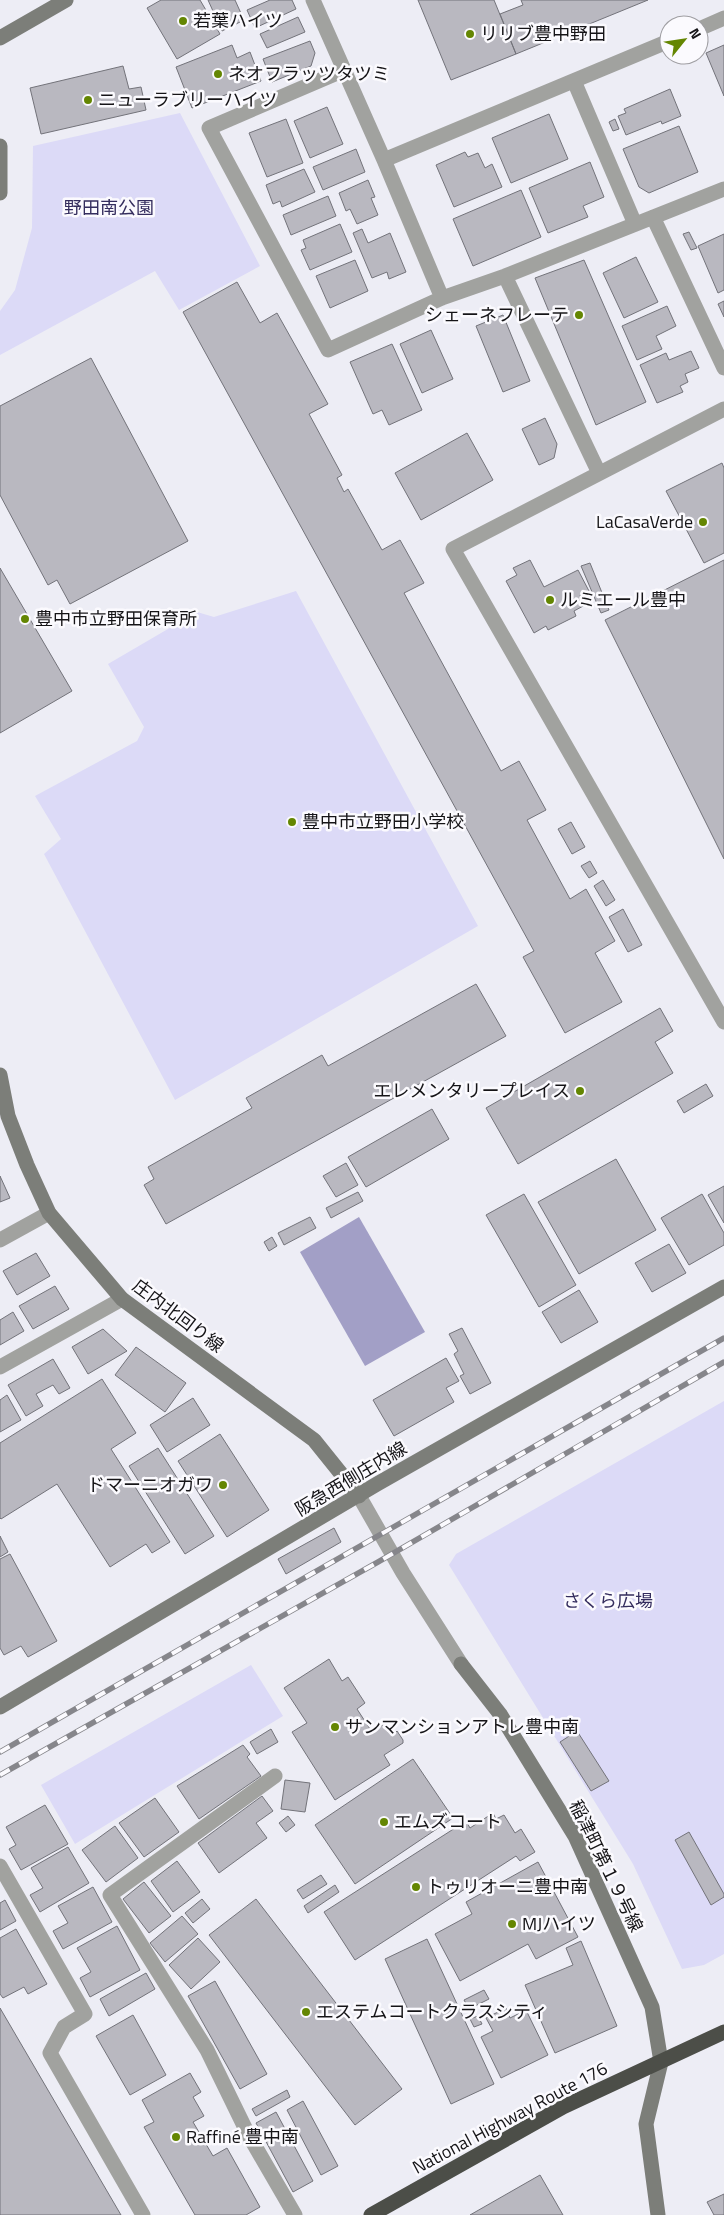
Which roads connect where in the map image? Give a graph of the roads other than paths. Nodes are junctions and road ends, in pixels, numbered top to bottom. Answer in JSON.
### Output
{"nodes":[{"id":1,"x":66,"y":0,"type":"edge"},
{"id":2,"x":313,"y":0,"type":"edge"},
{"id":3,"x":724,"y":18,"type":"edge"},
{"id":4,"x":709,"y":25,"type":"edge"},
{"id":5,"x":0,"y":38,"type":"edge"},
{"id":6,"x":659,"y":45,"type":"edge"},
{"id":7,"x":344,"y":70,"type":"junction"},
{"id":8,"x":574,"y":81,"type":"junction"},
{"id":9,"x":0,"y":146,"type":"edge"},
{"id":10,"x":384,"y":160,"type":"junction"},
{"id":11,"x":724,"y":189,"type":"edge"},
{"id":12,"x":0,"y":193,"type":"edge"},
{"id":13,"x":653,"y":217,"type":"junction"},
{"id":14,"x":635,"y":224,"type":"junction"},
{"id":15,"x":505,"y":276,"type":"junction"},
{"id":16,"x":442,"y":298,"type":"junction"},
{"id":17,"x":724,"y":368,"type":"edge"},
{"id":18,"x":724,"y":409,"type":"edge"},
{"id":19,"x":599,"y":473,"type":"junction"},
{"id":20,"x":724,"y":1022,"type":"edge"},
{"id":21,"x":0,"y":1074,"type":"edge"},
{"id":22,"x":49,"y":1213,"type":"junction"},
{"id":23,"x":0,"y":1240,"type":"edge"},
{"id":24,"x":724,"y":1287,"type":"edge"},
{"id":25,"x":122,"y":1299,"type":"junction"},
{"id":26,"x":0,"y":1368,"type":"edge"},
{"id":27,"x":359,"y":1496,"type":"junction"},
{"id":28,"x":2,"y":1701,"type":"edge"},
{"id":29,"x":276,"y":1776,"type":"dead end"},
{"id":30,"x":0,"y":1866,"type":"edge"},
{"id":31,"x":724,"y":2032,"type":"edge"},
{"id":32,"x":661,"y":2062,"type":"junction"},
{"id":33,"x":143,"y":2215,"type":"edge"},
{"id":34,"x":294,"y":2215,"type":"edge"},
{"id":35,"x":370,"y":2215,"type":"edge"},
{"id":36,"x":658,"y":2215,"type":"edge"}],
"edges":[{"from":1,"to":5,"type":"street"},
{"from":2,"to":7,"type":"street"},
{"from":3,"to":4,"type":"street"},
{"from":6,"to":8,"type":"street"},
{"from":7,"to":10,"type":"street"},
{"from":7,"to":16,"type":"street"},
{"from":8,"to":10,"type":"street"},
{"from":8,"to":14,"type":"street"},
{"from":9,"to":12,"type":"street"},
{"from":10,"to":16,"type":"street"},
{"from":11,"to":13,"type":"street"},
{"from":13,"to":14,"type":"street"},
{"from":13,"to":17,"type":"street"},
{"from":14,"to":15,"type":"street"},
{"from":15,"to":16,"type":"street"},
{"from":15,"to":19,"type":"street"},
{"from":18,"to":19,"type":"street"},
{"from":19,"to":20,"type":"street"},
{"from":21,"to":22,"type":"street","name":"庄内北回り線"},
{"from":22,"to":23,"type":"street"},
{"from":22,"to":25,"type":"street","name":"庄内北回り線"},
{"from":24,"to":27,"type":"street","name":"阪急西側庄内線"},
{"from":25,"to":26,"type":"street"},
{"from":25,"to":27,"type":"street","name":"庄内北回り線"},
{"from":27,"to":28,"type":"street","name":"阪急西側庄内線"},
{"from":27,"to":32,"type":"street","name":"稲津町第１９号線"},
{"from":29,"to":34,"type":"street"},
{"from":30,"to":33,"type":"street"},
{"from":31,"to":32,"type":"highway","name":"National Highway Route 176"},
{"from":32,"to":35,"type":"highway","name":"National Highway Route 176"},
{"from":32,"to":36,"type":"street"}]}
